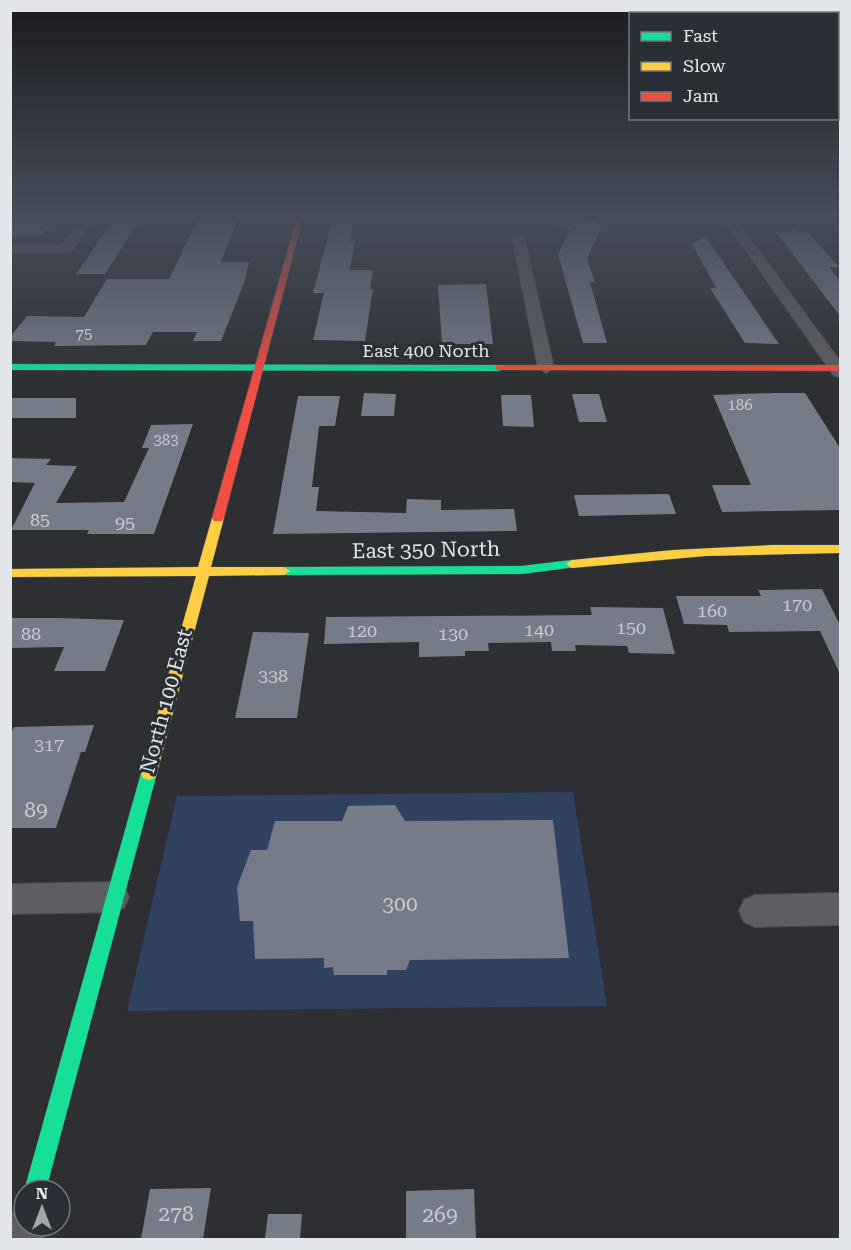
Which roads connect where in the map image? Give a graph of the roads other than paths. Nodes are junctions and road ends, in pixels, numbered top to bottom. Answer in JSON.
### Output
{"nodes":[{"id":1,"x":286,"y":272,"type":"edge"},
{"id":2,"x":526,"y":272,"type":"edge"},
{"id":3,"x":769,"y":272,"type":"edge"},
{"id":4,"x":10,"y":367,"type":"edge"},
{"id":5,"x":261,"y":368,"type":"junction"},
{"id":6,"x":546,"y":368,"type":"junction"},
{"id":7,"x":840,"y":370,"type":"edge"},
{"id":8,"x":840,"y":549,"type":"edge"},
{"id":9,"x":10,"y":573,"type":"edge"},
{"id":10,"x":201,"y":573,"type":"junction"},
{"id":11,"x":113,"y":897,"type":"junction"},
{"id":12,"x":10,"y":899,"type":"edge"},
{"id":13,"x":840,"y":909,"type":"edge"},
{"id":14,"x":755,"y":911,"type":"dead end"},
{"id":15,"x":38,"y":1178,"type":"edge"}],
"edges":[{"from":1,"to":5,"type":"street","name":"North 100 East"},
{"from":2,"to":6,"type":"street"},
{"from":3,"to":7,"type":"street"},
{"from":4,"to":5,"type":"street","name":"East 400 North"},
{"from":5,"to":6,"type":"street","name":"East 400 North"},
{"from":5,"to":10,"type":"street","name":"North 100 East"},
{"from":6,"to":7,"type":"street","name":"East 400 North"},
{"from":8,"to":10,"type":"street","name":"East 350 North"},
{"from":9,"to":10,"type":"street","name":"East 350 North"},
{"from":10,"to":11,"type":"street","name":"North 100 East"},
{"from":11,"to":12,"type":"street"},
{"from":11,"to":15,"type":"street","name":"North 100 East"},
{"from":13,"to":14,"type":"street"}]}
